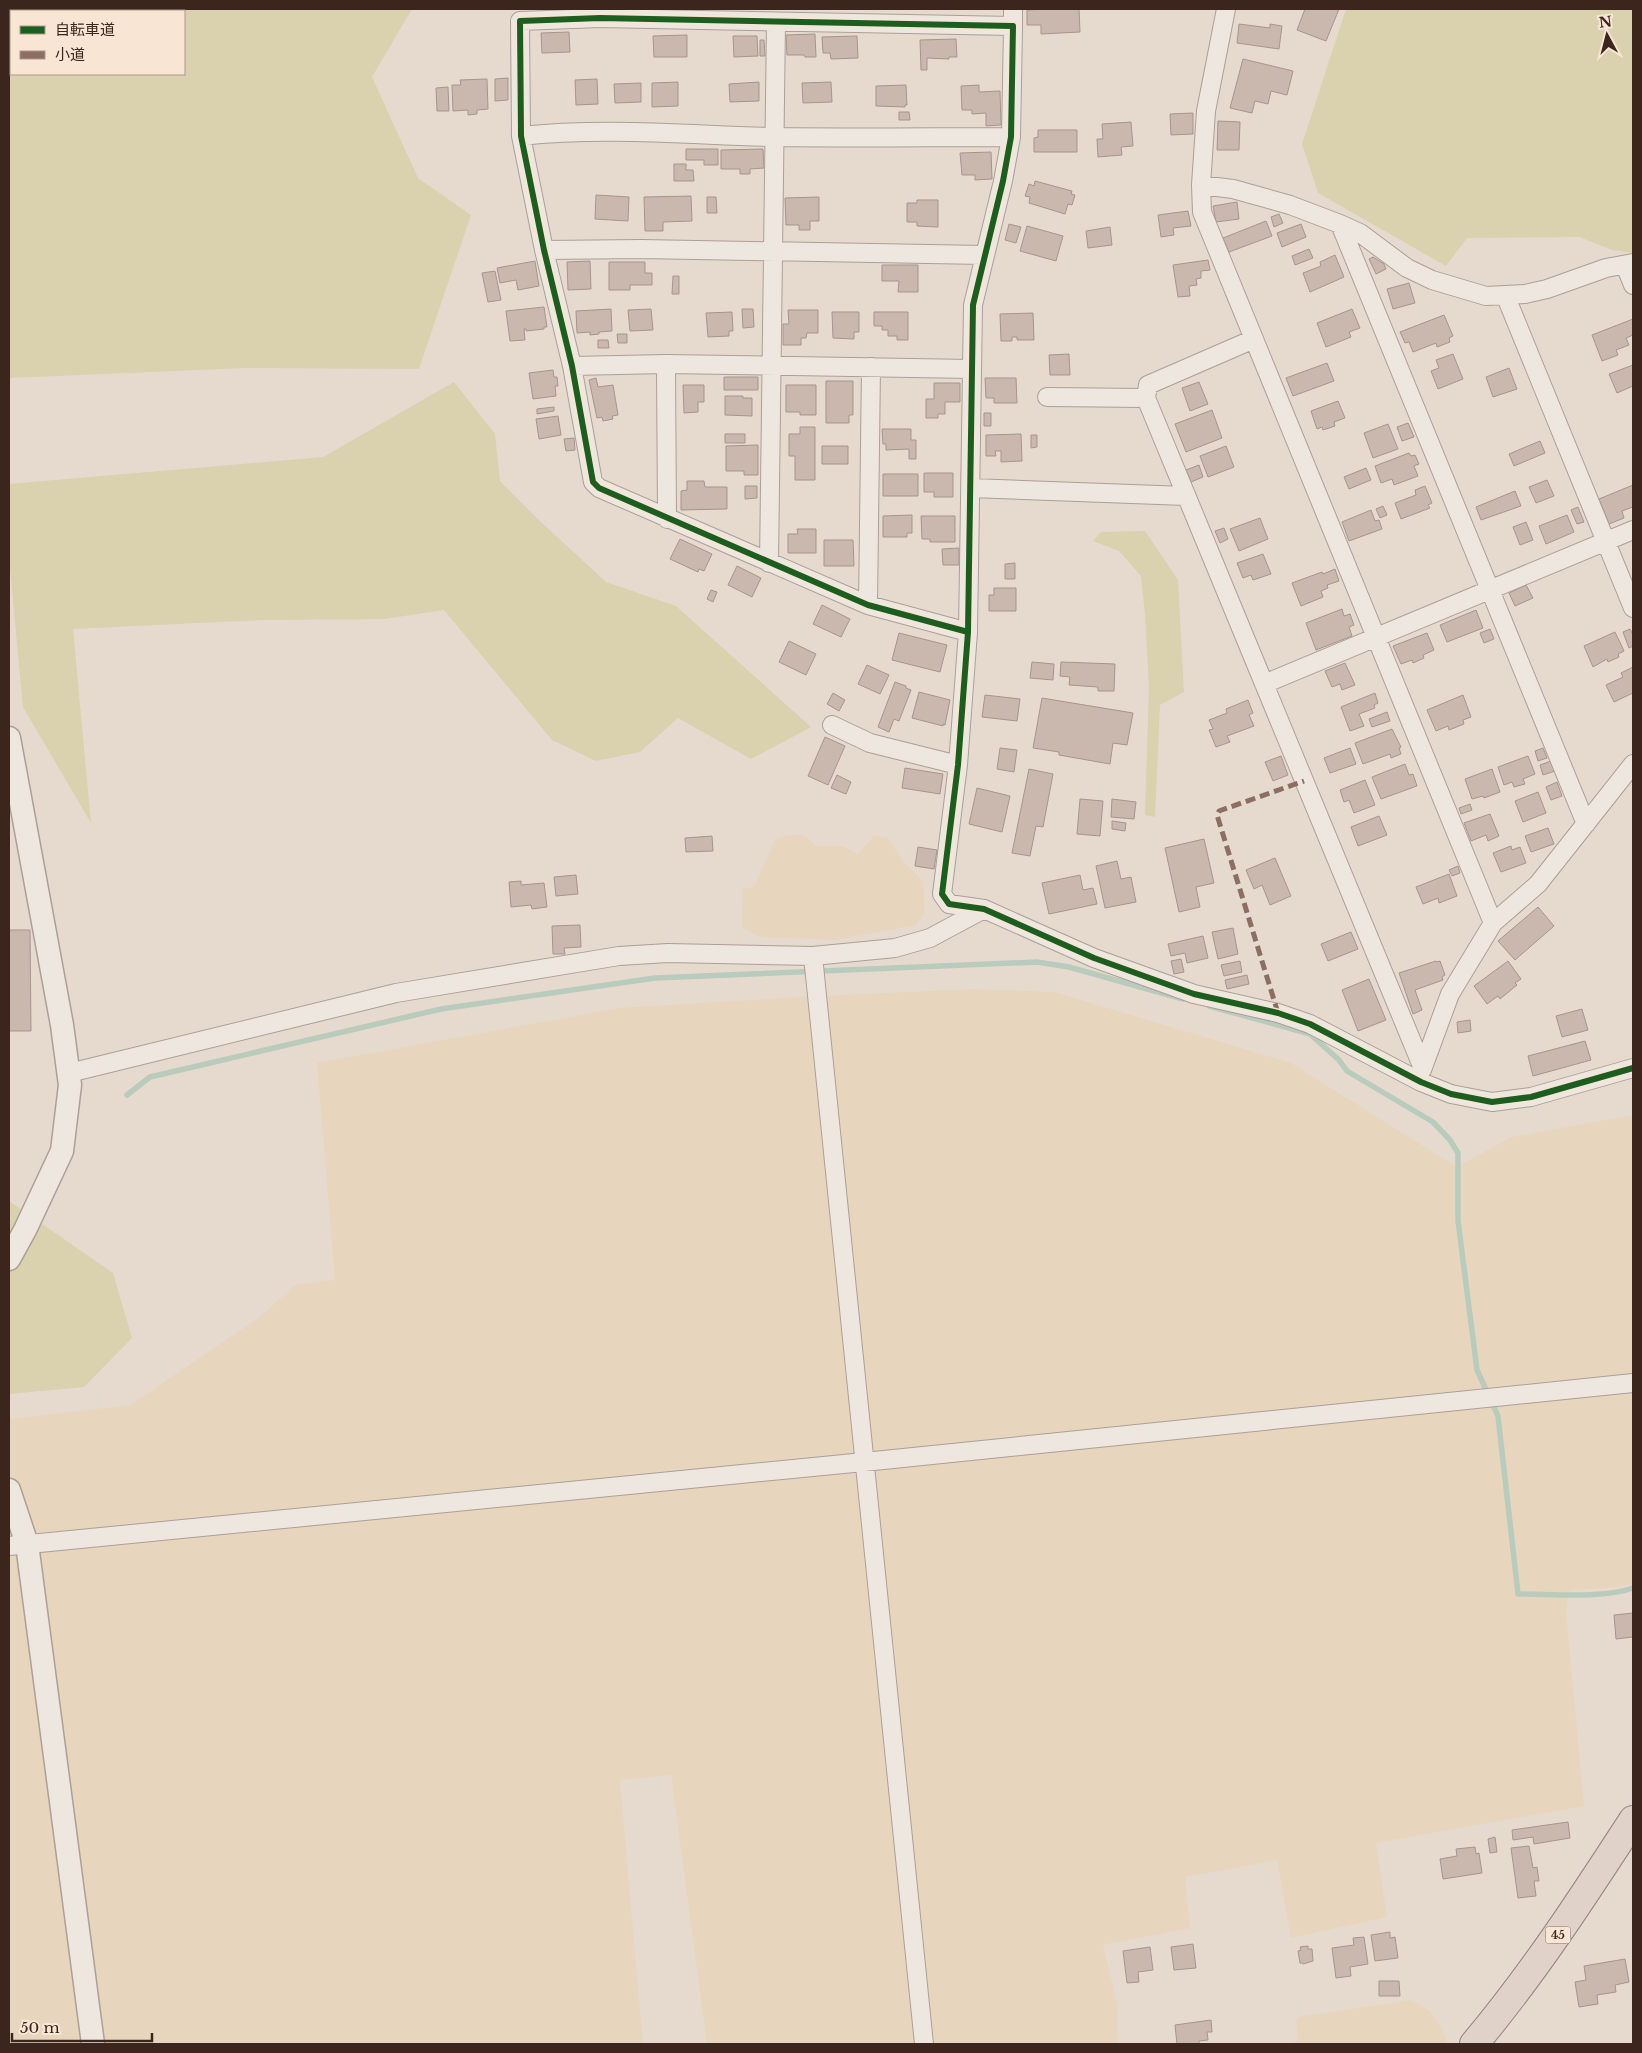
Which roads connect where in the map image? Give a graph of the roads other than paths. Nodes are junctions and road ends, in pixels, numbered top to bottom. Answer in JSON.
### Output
{"nodes":[{"id":1,"x":1226,"y":9,"type":"edge"},
{"id":2,"x":520,"y":15,"type":"edge"},
{"id":3,"x":1013,"y":17,"type":"edge"},
{"id":4,"x":776,"y":22,"type":"junction"},
{"id":5,"x":521,"y":136,"type":"junction"},
{"id":6,"x":774,"y":137,"type":"junction"},
{"id":7,"x":1011,"y":137,"type":"junction"},
{"id":8,"x":1202,"y":185,"type":"junction"},
{"id":9,"x":1340,"y":224,"type":"junction"},
{"id":10,"x":544,"y":250,"type":"junction"},
{"id":11,"x":773,"y":250,"type":"junction"},
{"id":12,"x":984,"y":255,"type":"junction"},
{"id":13,"x":1629,"y":264,"type":"edge"},
{"id":14,"x":1633,"y":285,"type":"edge"},
{"id":15,"x":1506,"y":296,"type":"junction"},
{"id":16,"x":1254,"y":339,"type":"junction"},
{"id":17,"x":666,"y":364,"type":"junction"},
{"id":18,"x":572,"y":366,"type":"junction"},
{"id":19,"x":770,"y":366,"type":"junction"},
{"id":20,"x":871,"y":367,"type":"junction"},
{"id":21,"x":971,"y":369,"type":"junction"},
{"id":22,"x":1048,"y":397,"type":"dead end"},
{"id":23,"x":1146,"y":398,"type":"junction"},
{"id":24,"x":971,"y":488,"type":"junction"},
{"id":25,"x":1186,"y":496,"type":"junction"},
{"id":26,"x":668,"y":519,"type":"junction"},
{"id":27,"x":1633,"y":530,"type":"edge"},
{"id":28,"x":1606,"y":542,"type":"junction"},
{"id":29,"x":769,"y":563,"type":"junction"},
{"id":30,"x":1491,"y":589,"type":"junction"},
{"id":31,"x":868,"y":605,"type":"junction"},
{"id":32,"x":1633,"y":608,"type":"edge"},
{"id":33,"x":968,"y":632,"type":"junction"},
{"id":34,"x":1376,"y":637,"type":"junction"},
{"id":35,"x":1264,"y":684,"type":"junction"},
{"id":36,"x":832,"y":725,"type":"dead end"},
{"id":37,"x":9,"y":738,"type":"edge"},
{"id":38,"x":1633,"y":764,"type":"edge"},
{"id":39,"x":958,"y":765,"type":"junction"},
{"id":40,"x":1586,"y":824,"type":"junction"},
{"id":41,"x":984,"y":909,"type":"junction"},
{"id":42,"x":1493,"y":923,"type":"junction"},
{"id":43,"x":813,"y":956,"type":"junction"},
{"id":44,"x":1633,"y":1068,"type":"edge"},
{"id":45,"x":69,"y":1073,"type":"junction"},
{"id":46,"x":1422,"y":1074,"type":"junction"},
{"id":47,"x":9,"y":1259,"type":"edge"},
{"id":48,"x":1633,"y":1383,"type":"edge"},
{"id":49,"x":864,"y":1462,"type":"junction"},
{"id":50,"x":9,"y":1490,"type":"edge"},
{"id":51,"x":18,"y":1545,"type":"edge"},
{"id":52,"x":1633,"y":1820,"type":"edge"},
{"id":53,"x":93,"y":2044,"type":"edge"},
{"id":54,"x":924,"y":2044,"type":"edge"},
{"id":55,"x":1474,"y":2044,"type":"edge"}],
"edges":[{"from":1,"to":8,"type":"street"},
{"from":2,"to":4,"type":"street"},
{"from":2,"to":5,"type":"street"},
{"from":3,"to":4,"type":"street"},
{"from":3,"to":7,"type":"street"},
{"from":4,"to":6,"type":"street"},
{"from":5,"to":6,"type":"street"},
{"from":5,"to":10,"type":"street"},
{"from":6,"to":7,"type":"street"},
{"from":6,"to":11,"type":"street"},
{"from":7,"to":12,"type":"street"},
{"from":8,"to":9,"type":"street"},
{"from":8,"to":16,"type":"street"},
{"from":9,"to":15,"type":"street"},
{"from":9,"to":30,"type":"street"},
{"from":10,"to":11,"type":"street"},
{"from":10,"to":18,"type":"street"},
{"from":11,"to":12,"type":"street"},
{"from":11,"to":19,"type":"street"},
{"from":12,"to":21,"type":"street"},
{"from":13,"to":14,"type":"street"},
{"from":13,"to":15,"type":"street"},
{"from":15,"to":28,"type":"street"},
{"from":16,"to":23,"type":"street"},
{"from":16,"to":34,"type":"street"},
{"from":17,"to":18,"type":"street"},
{"from":17,"to":19,"type":"street"},
{"from":17,"to":26,"type":"street"},
{"from":18,"to":26,"type":"street"},
{"from":19,"to":20,"type":"street"},
{"from":19,"to":29,"type":"street"},
{"from":20,"to":21,"type":"street"},
{"from":20,"to":31,"type":"street"},
{"from":21,"to":24,"type":"street"},
{"from":22,"to":23,"type":"street"},
{"from":23,"to":25,"type":"street"},
{"from":24,"to":25,"type":"street"},
{"from":24,"to":33,"type":"street"},
{"from":25,"to":35,"type":"street"},
{"from":26,"to":29,"type":"street"},
{"from":27,"to":28,"type":"street"},
{"from":28,"to":30,"type":"street"},
{"from":28,"to":32,"type":"street"},
{"from":29,"to":31,"type":"street"},
{"from":30,"to":34,"type":"street"},
{"from":30,"to":40,"type":"street"},
{"from":31,"to":33,"type":"street"},
{"from":33,"to":39,"type":"street"},
{"from":34,"to":35,"type":"street"},
{"from":34,"to":42,"type":"street"},
{"from":35,"to":46,"type":"street"},
{"from":36,"to":39,"type":"street"},
{"from":37,"to":45,"type":"street"},
{"from":38,"to":40,"type":"street"},
{"from":39,"to":41,"type":"street"},
{"from":40,"to":42,"type":"street"},
{"from":41,"to":43,"type":"street"},
{"from":41,"to":46,"type":"street"},
{"from":42,"to":46,"type":"street"},
{"from":43,"to":45,"type":"street"},
{"from":43,"to":49,"type":"street"},
{"from":44,"to":46,"type":"street"},
{"from":45,"to":47,"type":"street"},
{"from":48,"to":49,"type":"street"},
{"from":49,"to":51,"type":"street"},
{"from":49,"to":54,"type":"street"},
{"from":50,"to":51,"type":"street"},
{"from":51,"to":53,"type":"street"},
{"from":52,"to":55,"type":"highway","number":"45"}]}
